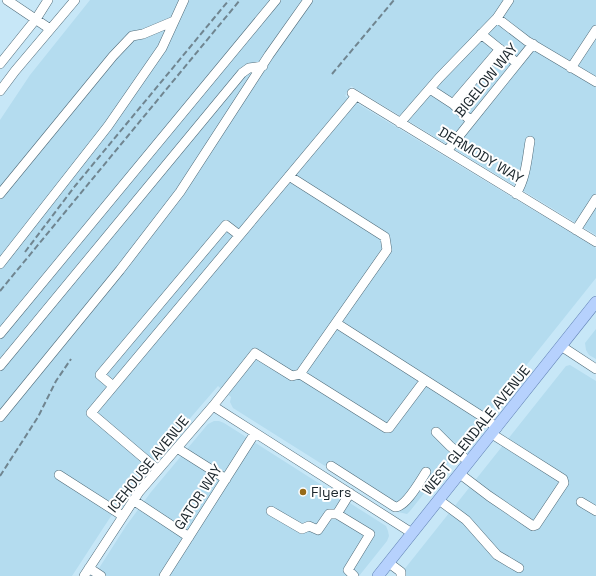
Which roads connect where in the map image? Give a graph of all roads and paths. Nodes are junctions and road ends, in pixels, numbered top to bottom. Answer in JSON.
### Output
{"nodes":[{"id":1,"x":7,"y":0,"type":"edge"},
{"id":2,"x":48,"y":0,"type":"edge"},
{"id":3,"x":68,"y":0,"type":"edge"},
{"id":4,"x":75,"y":0,"type":"edge"},
{"id":5,"x":184,"y":0,"type":"edge"},
{"id":6,"x":276,"y":0,"type":"edge"},
{"id":7,"x":308,"y":0,"type":"edge"},
{"id":8,"x":509,"y":0,"type":"edge"},
{"id":9,"x":497,"y":18,"type":"junction"},
{"id":10,"x":36,"y":20,"type":"junction"},
{"id":11,"x":174,"y":22,"type":"junction"},
{"id":12,"x":51,"y":27,"type":"junction"},
{"id":13,"x":596,"y":30,"type":"edge"},
{"id":14,"x":481,"y":34,"type":"junction"},
{"id":15,"x":533,"y":44,"type":"junction"},
{"id":16,"x":500,"y":49,"type":"junction"},
{"id":17,"x":0,"y":64,"type":"edge"},
{"id":18,"x":517,"y":64,"type":"junction"},
{"id":19,"x":263,"y":66,"type":"junction"},
{"id":20,"x":571,"y":68,"type":"junction"},
{"id":21,"x":596,"y":82,"type":"edge"},
{"id":22,"x":430,"y":89,"type":"junction"},
{"id":23,"x":0,"y":91,"type":"edge"},
{"id":24,"x":453,"y":104,"type":"junction"},
{"id":25,"x":471,"y":121,"type":"junction"},
{"id":26,"x":400,"y":122,"type":"junction"},
{"id":27,"x":530,"y":141,"type":"dead end"},
{"id":28,"x":447,"y":151,"type":"junction"},
{"id":29,"x":289,"y":176,"type":"junction"},
{"id":30,"x":0,"y":194,"type":"edge"},
{"id":31,"x":516,"y":194,"type":"junction"},
{"id":32,"x":596,"y":199,"type":"edge"},
{"id":33,"x":576,"y":230,"type":"junction"},
{"id":34,"x":239,"y":235,"type":"junction"},
{"id":35,"x":596,"y":242,"type":"edge"},
{"id":36,"x":0,"y":264,"type":"edge"},
{"id":37,"x":596,"y":302,"type":"edge"},
{"id":38,"x":336,"y":323,"type":"junction"},
{"id":39,"x":0,"y":334,"type":"edge"},
{"id":40,"x":561,"y":346,"type":"junction"},
{"id":41,"x":0,"y":366,"type":"edge"},
{"id":42,"x":596,"y":369,"type":"edge"},
{"id":43,"x":300,"y":374,"type":"junction"},
{"id":44,"x":425,"y":380,"type":"junction"},
{"id":45,"x":113,"y":386,"type":"junction"},
{"id":46,"x":213,"y":406,"type":"junction"},
{"id":47,"x":0,"y":417,"type":"edge"},
{"id":48,"x":494,"y":431,"type":"junction"},
{"id":49,"x":436,"y":432,"type":"dead end"},
{"id":50,"x":255,"y":433,"type":"junction"},
{"id":51,"x":177,"y":448,"type":"junction"},
{"id":52,"x":469,"y":462,"type":"junction"},
{"id":53,"x":331,"y":466,"type":"dead end"},
{"id":54,"x":158,"y":470,"type":"junction"},
{"id":55,"x":340,"y":472,"type":"junction"},
{"id":56,"x":426,"y":472,"type":"dead end"},
{"id":57,"x":460,"y":474,"type":"junction"},
{"id":58,"x":59,"y":475,"type":"dead end"},
{"id":59,"x":226,"y":479,"type":"junction"},
{"id":60,"x":333,"y":483,"type":"junction"},
{"id":61,"x":350,"y":493,"type":"junction"},
{"id":62,"x":133,"y":500,"type":"junction"},
{"id":63,"x":439,"y":500,"type":"junction"},
{"id":64,"x":581,"y":502,"type":"dead end"},
{"id":65,"x":393,"y":507,"type":"junction"},
{"id":66,"x":271,"y":511,"type":"dead end"},
{"id":67,"x":596,"y":511,"type":"edge"},
{"id":68,"x":337,"y":514,"type":"junction"},
{"id":69,"x":122,"y":516,"type":"junction"},
{"id":70,"x":387,"y":517,"type":"junction"},
{"id":71,"x":412,"y":533,"type":"junction"},
{"id":72,"x":189,"y":537,"type":"junction"},
{"id":73,"x":389,"y":563,"type":"junction"},
{"id":74,"x":519,"y":568,"type":"dead end"},
{"id":75,"x":86,"y":572,"type":"edge"},
{"id":76,"x":101,"y":576,"type":"edge"},
{"id":77,"x":164,"y":576,"type":"edge"},
{"id":78,"x":354,"y":576,"type":"edge"},
{"id":79,"x":378,"y":576,"type":"edge"},
{"id":80,"x":401,"y":576,"type":"edge"}],
"edges":[{"from":1,"to":10,"type":"street"},
{"from":2,"to":10,"type":"street"},
{"from":3,"to":12,"type":"street"},
{"from":4,"to":12,"type":"street"},
{"from":5,"to":11,"type":"street"},
{"from":6,"to":39,"type":"street"},
{"from":7,"to":19,"type":"street"},
{"from":8,"to":9,"type":"street"},
{"from":9,"to":14,"type":"street"},
{"from":9,"to":15,"type":"street"},
{"from":10,"to":12,"type":"street"},
{"from":10,"to":17,"type":"street"},
{"from":11,"to":30,"type":"street"},
{"from":11,"to":36,"type":"street"},
{"from":12,"to":23,"type":"street"},
{"from":13,"to":20,"type":"street"},
{"from":14,"to":16,"type":"street"},
{"from":14,"to":22,"type":"street"},
{"from":15,"to":18,"type":"street","name":"BIGELOW WAY"},
{"from":15,"to":20,"type":"street"},
{"from":16,"to":18,"type":"street"},
{"from":16,"to":24,"type":"street"},
{"from":18,"to":25,"type":"street","name":"BIGELOW WAY"},
{"from":19,"to":41,"type":"street"},
{"from":19,"to":47,"type":"street"},
{"from":20,"to":21,"type":"street"},
{"from":22,"to":24,"type":"street"},
{"from":22,"to":26,"type":"street"},
{"from":24,"to":25,"type":"street"},
{"from":25,"to":28,"type":"street","name":"BIGELOW WAY"},
{"from":26,"to":28,"type":"street","name":"DERMODY WAY"},
{"from":26,"to":29,"type":"street","name":"DERMODY WAY"},
{"from":27,"to":31,"type":"street"},
{"from":28,"to":31,"type":"street","name":"DERMODY WAY"},
{"from":29,"to":34,"type":"street"},
{"from":29,"to":38,"type":"street"},
{"from":31,"to":33,"type":"street","name":"DERMODY WAY"},
{"from":32,"to":33,"type":"street"},
{"from":33,"to":35,"type":"street","name":"DERMODY WAY"},
{"from":34,"to":45,"type":"street"},
{"from":34,"to":45,"type":"street"},
{"from":37,"to":40,"type":"main road","name":"WEST GLENDALE AVENUE"},
{"from":38,"to":43,"type":"street"},
{"from":38,"to":44,"type":"street"},
{"from":40,"to":42,"type":"street"},
{"from":40,"to":48,"type":"main road","name":"WEST GLENDALE AVENUE"},
{"from":43,"to":44,"type":"street"},
{"from":43,"to":46,"type":"street","name":"ICEHOUSE AVENUE"},
{"from":44,"to":48,"type":"street"},
{"from":45,"to":54,"type":"street"},
{"from":46,"to":50,"type":"street"},
{"from":46,"to":51,"type":"street","name":"ICEHOUSE AVENUE"},
{"from":48,"to":52,"type":"main road","name":"WEST GLENDALE AVENUE"},
{"from":48,"to":57,"type":"street"},
{"from":49,"to":52,"type":"street"},
{"from":50,"to":59,"type":"street","name":"GATOR WAY"},
{"from":50,"to":60,"type":"street"},
{"from":51,"to":54,"type":"street","name":"ICEHOUSE AVENUE"},
{"from":51,"to":59,"type":"street"},
{"from":52,"to":57,"type":"main road","name":"WEST GLENDALE AVENUE"},
{"from":53,"to":55,"type":"street"},
{"from":54,"to":62,"type":"street","name":"ICEHOUSE AVENUE"},
{"from":55,"to":60,"type":"street"},
{"from":55,"to":65,"type":"street"},
{"from":56,"to":65,"type":"street"},
{"from":57,"to":63,"type":"main road","name":"WEST GLENDALE AVENUE"},
{"from":58,"to":69,"type":"street"},
{"from":59,"to":72,"type":"street","name":"GATOR WAY"},
{"from":60,"to":61,"type":"street"},
{"from":61,"to":68,"type":"street"},
{"from":61,"to":70,"type":"street"},
{"from":62,"to":69,"type":"street","name":"ICEHOUSE AVENUE"},
{"from":62,"to":72,"type":"street"},
{"from":63,"to":71,"type":"main road","name":"WEST GLENDALE AVENUE"},
{"from":63,"to":74,"type":"street"},
{"from":64,"to":67,"type":"street"},
{"from":65,"to":70,"type":"street"},
{"from":66,"to":68,"type":"street"},
{"from":68,"to":78,"type":"street"},
{"from":69,"to":75,"type":"street","name":"ICEHOUSE AVENUE"},
{"from":70,"to":71,"type":"street"},
{"from":71,"to":73,"type":"main road","name":"WEST GLENDALE AVENUE"},
{"from":72,"to":77,"type":"street","name":"GATOR WAY"},
{"from":73,"to":79,"type":"main road","name":"WEST GLENDALE AVENUE"},
{"from":73,"to":80,"type":"street"},
{"from":75,"to":76,"type":"street"}]}
